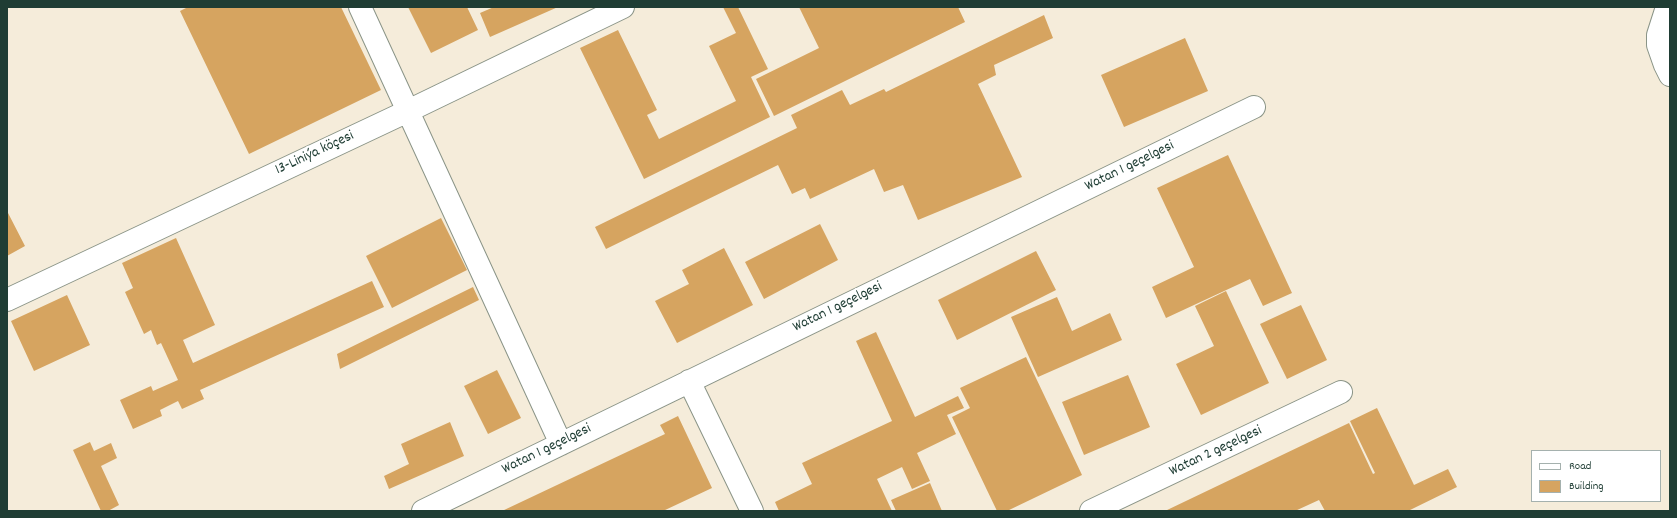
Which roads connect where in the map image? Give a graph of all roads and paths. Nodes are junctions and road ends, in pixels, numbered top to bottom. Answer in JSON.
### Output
{"nodes":[{"id":1,"x":360,"y":7,"type":"edge"},
{"id":2,"x":623,"y":7,"type":"edge"},
{"id":3,"x":1667,"y":7,"type":"edge"},
{"id":4,"x":1665,"y":52,"type":"edge"},
{"id":5,"x":1670,"y":75,"type":"edge"},
{"id":6,"x":1254,"y":107,"type":"dead end"},
{"id":7,"x":408,"y":111,"type":"junction"},
{"id":8,"x":7,"y":300,"type":"edge"},
{"id":9,"x":689,"y":381,"type":"junction"},
{"id":10,"x":1341,"y":392,"type":"dead end"},
{"id":11,"x":561,"y":444,"type":"junction"},
{"id":12,"x":423,"y":511,"type":"edge"},
{"id":13,"x":752,"y":511,"type":"edge"},
{"id":14,"x":1091,"y":511,"type":"edge"}],
"edges":[{"from":1,"to":7,"type":"street"},
{"from":2,"to":7,"type":"street","name":"13-Liniýa köçesi"},
{"from":3,"to":4,"type":"street"},
{"from":4,"to":5,"type":"street"},
{"from":6,"to":9,"type":"street","name":"Watan 1 geçelgesi"},
{"from":7,"to":8,"type":"street","name":"13-Liniýa köçesi"},
{"from":7,"to":11,"type":"street"},
{"from":9,"to":11,"type":"street","name":"Watan 1 geçelgesi"},
{"from":9,"to":13,"type":"street"},
{"from":10,"to":14,"type":"street","name":"Watan 2 geçelgesi"},
{"from":11,"to":12,"type":"street","name":"Watan 1 geçelgesi"}]}
